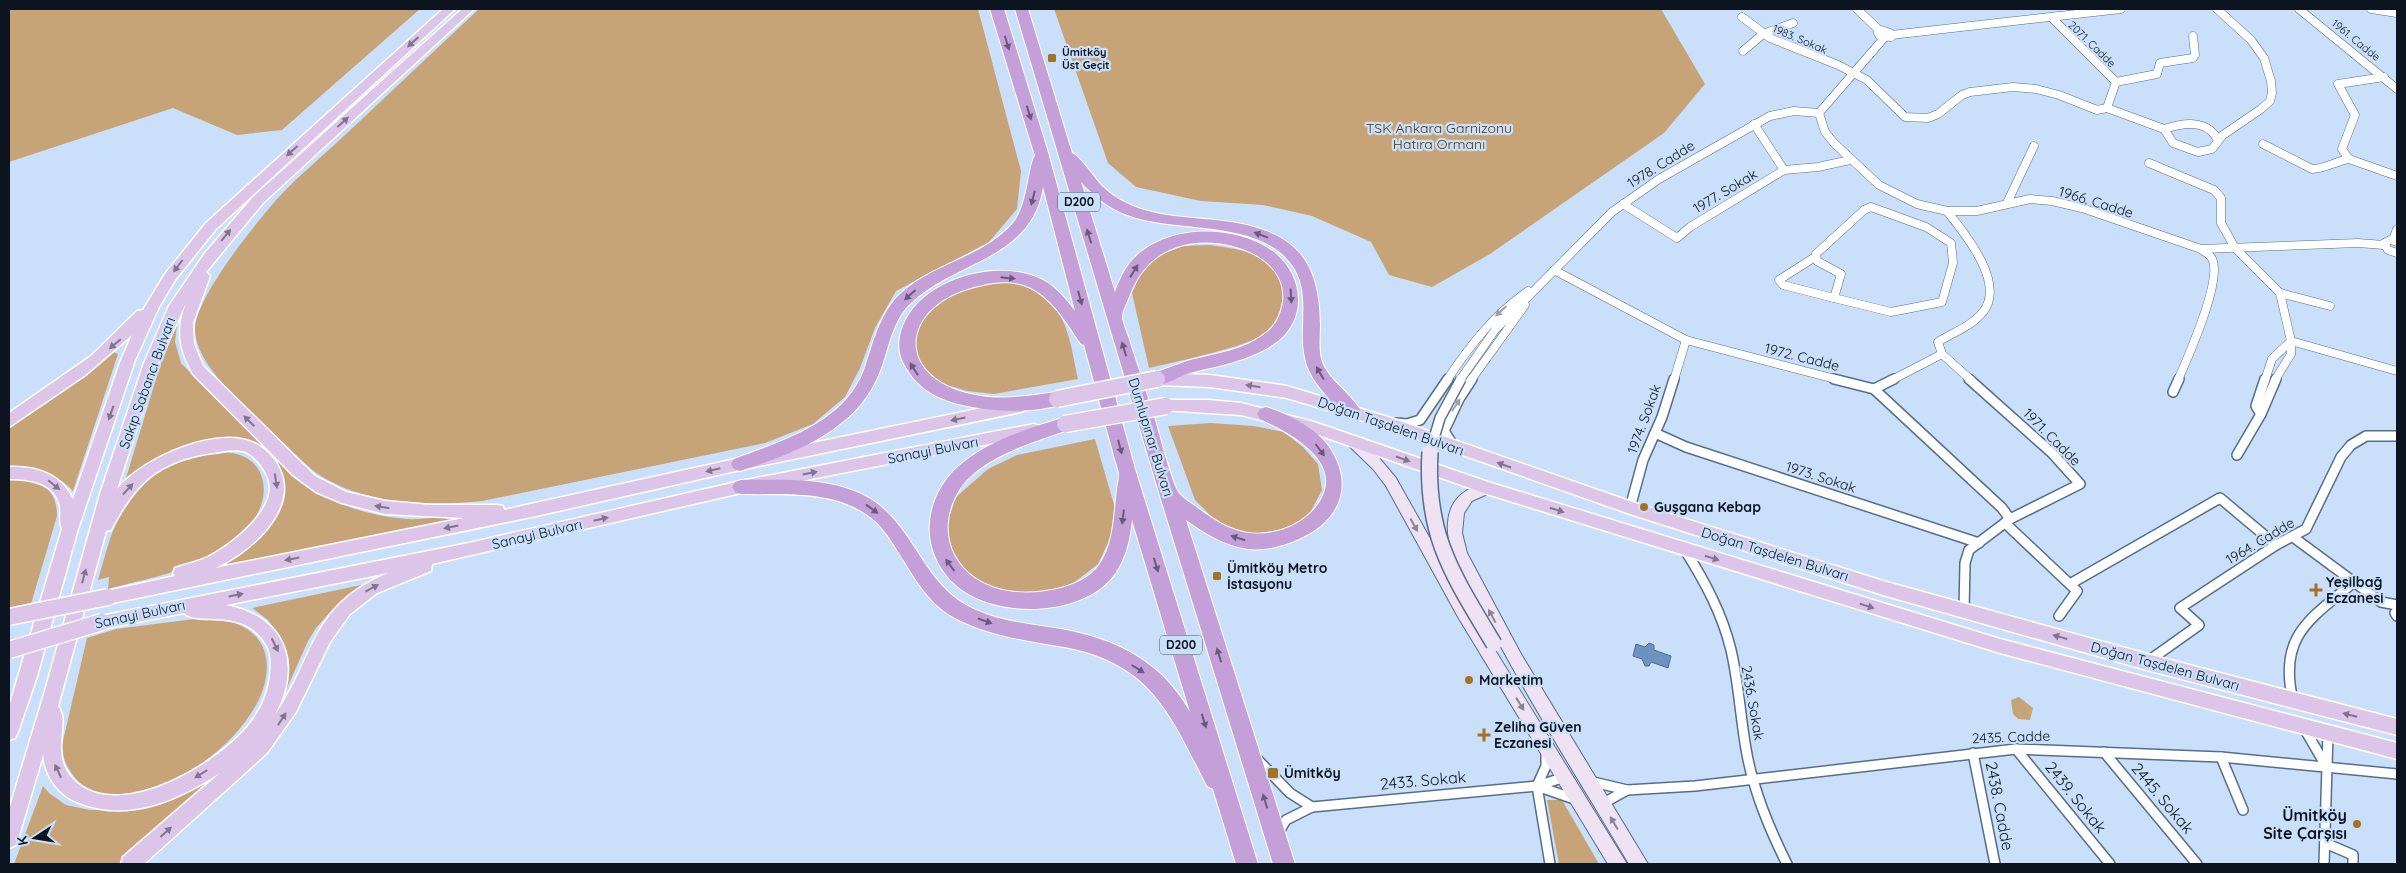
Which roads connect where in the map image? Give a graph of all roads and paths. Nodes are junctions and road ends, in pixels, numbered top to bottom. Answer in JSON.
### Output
{"nodes":[{"id":1,"x":449,"y":9,"type":"edge"},
{"id":2,"x":468,"y":9,"type":"edge"},
{"id":3,"x":997,"y":9,"type":"edge"},
{"id":4,"x":1021,"y":9,"type":"edge"},
{"id":5,"x":1857,"y":9,"type":"edge"},
{"id":6,"x":2120,"y":9,"type":"edge"},
{"id":7,"x":2217,"y":9,"type":"edge"},
{"id":8,"x":2299,"y":9,"type":"edge"},
{"id":9,"x":2371,"y":9,"type":"edge"},
{"id":10,"x":2397,"y":13,"type":"edge"},
{"id":11,"x":1742,"y":17,"type":"dead end"},
{"id":12,"x":2052,"y":18,"type":"junction"},
{"id":13,"x":1793,"y":23,"type":"dead end"},
{"id":14,"x":1763,"y":34,"type":"junction"},
{"id":15,"x":1885,"y":35,"type":"junction"},
{"id":16,"x":2193,"y":36,"type":"dead end"},
{"id":17,"x":1743,"y":51,"type":"dead end"},
{"id":18,"x":1853,"y":74,"type":"junction"},
{"id":19,"x":2384,"y":77,"type":"junction"},
{"id":20,"x":2116,"y":82,"type":"junction"},
{"id":21,"x":2397,"y":89,"type":"edge"},
{"id":22,"x":2104,"y":109,"type":"junction"},
{"id":23,"x":1819,"y":113,"type":"junction"},
{"id":24,"x":1754,"y":124,"type":"junction"},
{"id":25,"x":2164,"y":130,"type":"junction"},
{"id":26,"x":2217,"y":138,"type":"junction"},
{"id":27,"x":1062,"y":143,"type":"junction"},
{"id":28,"x":2264,"y":144,"type":"dead end"},
{"id":29,"x":2034,"y":146,"type":"dead end"},
{"id":30,"x":1040,"y":149,"type":"junction"},
{"id":31,"x":2349,"y":159,"type":"junction"},
{"id":32,"x":1850,"y":160,"type":"junction"},
{"id":33,"x":2149,"y":163,"type":"dead end"},
{"id":34,"x":1784,"y":170,"type":"junction"},
{"id":35,"x":2397,"y":176,"type":"edge"},
{"id":36,"x":2007,"y":203,"type":"junction"},
{"id":37,"x":1624,"y":204,"type":"junction"},
{"id":38,"x":1917,"y":204,"type":"junction"},
{"id":39,"x":1947,"y":211,"type":"junction"},
{"id":40,"x":1908,"y":220,"type":"junction"},
{"id":41,"x":2397,"y":228,"type":"edge"},
{"id":42,"x":2395,"y":241,"type":"edge"},
{"id":43,"x":2384,"y":246,"type":"junction"},
{"id":44,"x":2235,"y":248,"type":"junction"},
{"id":45,"x":2201,"y":249,"type":"junction"},
{"id":46,"x":2397,"y":253,"type":"edge"},
{"id":47,"x":210,"y":256,"type":"junction"},
{"id":48,"x":1815,"y":257,"type":"junction"},
{"id":49,"x":1554,"y":270,"type":"junction"},
{"id":50,"x":1541,"y":283,"type":"junction"},
{"id":51,"x":2280,"y":293,"type":"junction"},
{"id":52,"x":159,"y":295,"type":"junction"},
{"id":53,"x":1834,"y":298,"type":"junction"},
{"id":54,"x":2330,"y":306,"type":"dead end"},
{"id":55,"x":1114,"y":316,"type":"junction"},
{"id":56,"x":1495,"y":330,"type":"joint"},
{"id":57,"x":1686,"y":340,"type":"junction"},
{"id":58,"x":2291,"y":341,"type":"junction"},
{"id":59,"x":1094,"y":350,"type":"junction"},
{"id":60,"x":1942,"y":354,"type":"junction"},
{"id":61,"x":2397,"y":371,"type":"edge"},
{"id":62,"x":1157,"y":379,"type":"junction"},
{"id":63,"x":1874,"y":388,"type":"junction"},
{"id":64,"x":2173,"y":392,"type":"dead end"},
{"id":65,"x":1057,"y":399,"type":"junction"},
{"id":66,"x":1166,"y":406,"type":"joint"},
{"id":67,"x":1351,"y":410,"type":"junction"},
{"id":68,"x":1266,"y":414,"type":"junction"},
{"id":69,"x":2261,"y":414,"type":"junction"},
{"id":70,"x":9,"y":422,"type":"edge"},
{"id":71,"x":1386,"y":422,"type":"junction"},
{"id":72,"x":1065,"y":424,"type":"junction"},
{"id":73,"x":1655,"y":433,"type":"junction"},
{"id":74,"x":2397,"y":436,"type":"edge"},
{"id":75,"x":1340,"y":437,"type":"junction"},
{"id":76,"x":1455,"y":448,"type":"junction"},
{"id":77,"x":1430,"y":452,"type":"joint"},
{"id":78,"x":2237,"y":455,"type":"dead end"},
{"id":79,"x":740,"y":464,"type":"junction"},
{"id":80,"x":1126,"y":468,"type":"junction"},
{"id":81,"x":9,"y":472,"type":"edge"},
{"id":82,"x":740,"y":487,"type":"junction"},
{"id":83,"x":1487,"y":488,"type":"junction"},
{"id":84,"x":1169,"y":496,"type":"junction"},
{"id":85,"x":1630,"y":508,"type":"junction"},
{"id":86,"x":536,"y":510,"type":"junction"},
{"id":87,"x":2008,"y":521,"type":"junction"},
{"id":88,"x":69,"y":532,"type":"junction"},
{"id":89,"x":2293,"y":537,"type":"junction"},
{"id":90,"x":1979,"y":543,"type":"junction"},
{"id":91,"x":92,"y":545,"type":"junction"},
{"id":92,"x":2276,"y":545,"type":"junction"},
{"id":93,"x":468,"y":550,"type":"junction"},
{"id":94,"x":1685,"y":550,"type":"junction"},
{"id":95,"x":2354,"y":582,"type":"junction"},
{"id":96,"x":2070,"y":584,"type":"junction"},
{"id":97,"x":131,"y":591,"type":"junction"},
{"id":98,"x":1964,"y":610,"type":"junction"},
{"id":99,"x":152,"y":611,"type":"junction"},
{"id":100,"x":2396,"y":612,"type":"edge"},
{"id":101,"x":9,"y":616,"type":"edge"},
{"id":102,"x":2059,"y":616,"type":"dead end"},
{"id":103,"x":102,"y":622,"type":"junction"},
{"id":104,"x":9,"y":642,"type":"edge"},
{"id":105,"x":1494,"y":644,"type":"junction"},
{"id":106,"x":9,"y":650,"type":"edge"},
{"id":107,"x":1515,"y":658,"type":"junction"},
{"id":108,"x":2147,"y":662,"type":"junction"},
{"id":109,"x":1496,"y":664,"type":"junction"},
{"id":110,"x":28,"y":676,"type":"junction"},
{"id":111,"x":54,"y":691,"type":"junction"},
{"id":112,"x":2293,"y":701,"type":"junction"},
{"id":113,"x":9,"y":714,"type":"edge"},
{"id":114,"x":2397,"y":727,"type":"edge"},
{"id":115,"x":2304,"y":728,"type":"junction"},
{"id":116,"x":9,"y":732,"type":"edge"},
{"id":117,"x":2328,"y":734,"type":"junction"},
{"id":118,"x":1544,"y":743,"type":"junction"},
{"id":119,"x":2016,"y":749,"type":"junction"},
{"id":120,"x":2397,"y":751,"type":"edge"},
{"id":121,"x":1250,"y":752,"type":"junction"},
{"id":122,"x":2104,"y":752,"type":"junction"},
{"id":123,"x":1973,"y":753,"type":"junction"},
{"id":124,"x":2221,"y":757,"type":"junction"},
{"id":125,"x":2326,"y":767,"type":"junction"},
{"id":126,"x":2397,"y":774,"type":"edge"},
{"id":127,"x":1565,"y":777,"type":"junction"},
{"id":128,"x":1588,"y":780,"type":"junction"},
{"id":129,"x":1753,"y":781,"type":"junction"},
{"id":130,"x":1537,"y":786,"type":"junction"},
{"id":131,"x":1627,"y":790,"type":"junction"},
{"id":132,"x":1578,"y":800,"type":"junction"},
{"id":133,"x":1602,"y":804,"type":"junction"},
{"id":134,"x":1312,"y":807,"type":"junction"},
{"id":135,"x":2242,"y":810,"type":"dead end"},
{"id":136,"x":1235,"y":821,"type":"junction"},
{"id":137,"x":1276,"y":838,"type":"junction"},
{"id":138,"x":9,"y":839,"type":"edge"},
{"id":139,"x":2325,"y":843,"type":"junction"},
{"id":140,"x":130,"y":864,"type":"edge"},
{"id":141,"x":1247,"y":864,"type":"edge"},
{"id":142,"x":1284,"y":864,"type":"edge"},
{"id":143,"x":1550,"y":864,"type":"edge"},
{"id":144,"x":1618,"y":864,"type":"edge"},
{"id":145,"x":1639,"y":864,"type":"edge"},
{"id":146,"x":1787,"y":864,"type":"edge"},
{"id":147,"x":1995,"y":864,"type":"edge"},
{"id":148,"x":2110,"y":864,"type":"edge"},
{"id":149,"x":2197,"y":864,"type":"edge"},
{"id":150,"x":2324,"y":864,"type":"edge"},
{"id":151,"x":2352,"y":864,"type":"edge"}],
"edges":[{"from":1,"to":52,"type":"main road","name":"Sakıp Sabancı Bulvarı","one_way":true},
{"from":47,"to":2,"type":"main road","name":"Sakıp Sabancı Bulvarı","one_way":true},
{"from":3,"to":30,"type":"highway","number":"D200","one_way":true},
{"from":4,"to":27,"type":"highway","name":"Dumlupınar Bulvarı","number":"D200"},
{"from":5,"to":15,"type":"street"},
{"from":6,"to":12,"type":"street"},
{"from":7,"to":26,"type":"street"},
{"from":8,"to":19,"type":"street","name":"1961. Cadde"},
{"from":9,"to":10,"type":"street"},
{"from":11,"to":14,"type":"street","name":"1983. Sokak"},
{"from":12,"to":15,"type":"street"},
{"from":12,"to":20,"type":"street","name":"2071. Cadde"},
{"from":13,"to":14,"type":"street"},
{"from":14,"to":17,"type":"street"},
{"from":14,"to":18,"type":"street","name":"1983. Sokak"},
{"from":15,"to":18,"type":"street"},
{"from":16,"to":20,"type":"street"},
{"from":18,"to":22,"type":"street","name":"1983. Sokak"},
{"from":18,"to":23,"type":"street"},
{"from":19,"to":21,"type":"street","name":"1961. Cadde"},
{"from":19,"to":31,"type":"street"},
{"from":20,"to":22,"type":"street","name":"2071. Cadde"},
{"from":22,"to":25,"type":"street","name":"1983. Sokak"},
{"from":23,"to":24,"type":"street","name":"1978. Cadde"},
{"from":23,"to":32,"type":"street","name":"1966. Cadde"},
{"from":24,"to":34,"type":"street"},
{"from":24,"to":37,"type":"street","name":"1978. Cadde"},
{"from":25,"to":26,"type":"street"},
{"from":25,"to":26,"type":"street"},
{"from":55,"to":27,"type":"highway","name":"Dumlupınar Bulvarı","number":"D200","one_way":true},
{"from":67,"to":27,"type":"highway","one_way":true},
{"from":28,"to":31,"type":"street"},
{"from":29,"to":36,"type":"street"},
{"from":30,"to":59,"type":"highway","number":"D200","one_way":true},
{"from":30,"to":79,"type":"highway","one_way":true},
{"from":31,"to":35,"type":"street"},
{"from":32,"to":34,"type":"street","name":"1977. Sokak"},
{"from":32,"to":38,"type":"street","name":"1966. Cadde"},
{"from":33,"to":44,"type":"street"},
{"from":34,"to":37,"type":"street","name":"1977. Sokak"},
{"from":36,"to":39,"type":"street","name":"1966. Cadde"},
{"from":36,"to":45,"type":"street","name":"1966. Cadde"},
{"from":37,"to":49,"type":"street","name":"1978. Cadde"},
{"from":38,"to":39,"type":"street","name":"1966. Cadde"},
{"from":38,"to":40,"type":"street"},
{"from":39,"to":60,"type":"street"},
{"from":40,"to":48,"type":"street"},
{"from":40,"to":53,"type":"street"},
{"from":41,"to":42,"type":"street"},
{"from":42,"to":43,"type":"street"},
{"from":43,"to":44,"type":"street","name":"1966. Cadde"},
{"from":43,"to":46,"type":"street"},
{"from":44,"to":45,"type":"street","name":"1966. Cadde"},
{"from":44,"to":51,"type":"street"},
{"from":45,"to":64,"type":"street"},
{"from":86,"to":47,"type":"main road","one_way":true},
{"from":47,"to":91,"type":"main road","name":"Sakıp Sabancı Bulvarı"},
{"from":48,"to":53,"type":"street"},
{"from":48,"to":53,"type":"street"},
{"from":49,"to":50,"type":"street","name":"1978. Cadde"},
{"from":49,"to":57,"type":"street","name":"1972. Cadde"},
{"from":50,"to":56,"type":"street","name":"1978. Cadde"},
{"from":50,"to":71,"type":"street","name":"1978. Cadde","one_way":true},
{"from":76,"to":50,"type":"street","name":"1978. Cadde","one_way":true},
{"from":51,"to":54,"type":"street"},
{"from":51,"to":58,"type":"street"},
{"from":52,"to":70,"type":"main road","one_way":true},
{"from":52,"to":88,"type":"main road","name":"Sakıp Sabancı Bulvarı","one_way":true},
{"from":55,"to":62,"type":"highway","one_way":true},
{"from":84,"to":55,"type":"highway","name":"Dumlupınar Bulvarı","number":"D200","one_way":true},
{"from":56,"to":77,"type":"street","name":"1978. Cadde","bridge":true},
{"from":57,"to":63,"type":"street","name":"1972. Cadde"},
{"from":57,"to":73,"type":"street","name":"1974. Sokak"},
{"from":58,"to":61,"type":"street"},
{"from":58,"to":69,"type":"street"},
{"from":58,"to":69,"type":"street"},
{"from":65,"to":59,"type":"highway","one_way":true},
{"from":59,"to":80,"type":"highway","number":"D200","one_way":true},
{"from":60,"to":63,"type":"street"},
{"from":60,"to":87,"type":"street","name":"1971. Cadde"},
{"from":62,"to":65,"type":"main road","name":"Doğan Taşdelen Bulvarı","bridge":true},
{"from":67,"to":62,"type":"main road","name":"Doğan Taşdelen Bulvarı","one_way":true},
{"from":63,"to":87,"type":"street"},
{"from":65,"to":79,"type":"main road","name":"Sanayi Bulvarı","one_way":true},
{"from":66,"to":68,"type":"main road","name":"Doğan Taşdelen Bulvarı"},
{"from":66,"to":72,"type":"main road","name":"Sanayi Bulvarı","bridge":true},
{"from":67,"to":71,"type":"main road","name":"Doğan Taşdelen Bulvarı"},
{"from":68,"to":75,"type":"main road","name":"Doğan Taşdelen Bulvarı"},
{"from":68,"to":84,"type":"highway","one_way":true},
{"from":69,"to":78,"type":"street"},
{"from":71,"to":76,"type":"main road","name":"Doğan Taşdelen Bulvarı"},
{"from":80,"to":72,"type":"highway","one_way":true},
{"from":82,"to":72,"type":"main road","name":"Sanayi Bulvarı","one_way":true},
{"from":73,"to":85,"type":"street","name":"1974. Sokak"},
{"from":73,"to":90,"type":"street","name":"1973. Sokak"},
{"from":74,"to":89,"type":"street","name":"1964. Cadde"},
{"from":75,"to":83,"type":"main road","name":"Doğan Taşdelen Bulvarı","one_way":true},
{"from":75,"to":109,"type":"main road","one_way":true},
{"from":85,"to":76,"type":"main road","name":"Doğan Taşdelen Bulvarı","one_way":true},
{"from":77,"to":105,"type":"main road","bridge":true},
{"from":79,"to":86,"type":"main road","name":"Sanayi Bulvarı","one_way":true},
{"from":80,"to":136,"type":"highway","number":"D200","one_way":true},
{"from":81,"to":88,"type":"main road","one_way":true},
{"from":93,"to":82,"type":"main road","name":"Sanayi Bulvarı","one_way":true},
{"from":82,"to":136,"type":"highway","one_way":true},
{"from":83,"to":94,"type":"main road","name":"Doğan Taşdelen Bulvarı","one_way":true},
{"from":107,"to":83,"type":"main road","one_way":true},
{"from":121,"to":84,"type":"highway","name":"Dumlupınar Bulvarı","number":"D200","one_way":true},
{"from":85,"to":98,"type":"main road","name":"Doğan Taşdelen Bulvarı"},
{"from":86,"to":97,"type":"main road","name":"Sanayi Bulvarı","one_way":true},
{"from":87,"to":90,"type":"street","name":"1971. Cadde"},
{"from":87,"to":96,"type":"street"},
{"from":88,"to":110,"type":"main road","name":"Sakıp Sabancı Bulvarı"},
{"from":89,"to":92,"type":"street","name":"1964. Cadde"},
{"from":89,"to":95,"type":"street"},
{"from":90,"to":98,"type":"street","name":"1971. Cadde"},
{"from":91,"to":97,"type":"main road","one_way":true},
{"from":111,"to":91,"type":"main road","name":"Sakıp Sabancı Bulvarı","one_way":true},
{"from":92,"to":96,"type":"street"},
{"from":92,"to":108,"type":"street","name":"1964. Cadde"},
{"from":99,"to":93,"type":"main road","name":"Sanayi Bulvarı","one_way":true},
{"from":140,"to":93,"type":"main road","one_way":true},
{"from":94,"to":115,"type":"main road","name":"Doğan Taşdelen Bulvarı","one_way":true},
{"from":94,"to":129,"type":"street","name":"2436. Sokak"},
{"from":95,"to":100,"type":"street"},
{"from":95,"to":112,"type":"street"},
{"from":96,"to":102,"type":"street"},
{"from":97,"to":101,"type":"main road","name":"Sanayi Bulvarı","bridge":true},
{"from":108,"to":98,"type":"main road","name":"Doğan Taşdelen Bulvarı","one_way":true},
{"from":99,"to":103,"type":"main road","name":"Sanayi Bulvarı"},
{"from":99,"to":111,"type":"main road","one_way":true},
{"from":103,"to":104,"type":"main road","name":"Sanayi Bulvarı","bridge":true},
{"from":103,"to":106,"type":"main road","bridge":true},
{"from":105,"to":107,"type":"main road"},
{"from":105,"to":109,"type":"main road"},
{"from":107,"to":128,"type":"main road"},
{"from":108,"to":112,"type":"main road","name":"Doğan Taşdelen Bulvarı"},
{"from":109,"to":118,"type":"main road","one_way":true},
{"from":110,"to":113,"type":"main road"},
{"from":110,"to":116,"type":"main road"},
{"from":111,"to":138,"type":"main road"},
{"from":114,"to":112,"type":"main road","name":"Doğan Taşdelen Bulvarı","one_way":true},
{"from":112,"to":115,"type":"main road"},
{"from":112,"to":117,"type":"main road"},
{"from":115,"to":117,"type":"main road","name":"Doğan Taşdelen Bulvarı"},
{"from":115,"to":125,"type":"street"},
{"from":117,"to":120,"type":"main road","name":"Doğan Taşdelen Bulvarı"},
{"from":117,"to":125,"type":"street"},
{"from":118,"to":127,"type":"main road"},
{"from":118,"to":130,"type":"street"},
{"from":119,"to":122,"type":"street","name":"2435. Cadde"},
{"from":119,"to":123,"type":"street","name":"2435. Cadde"},
{"from":119,"to":148,"type":"street","name":"2439. Sokak"},
{"from":121,"to":134,"type":"street"},
{"from":137,"to":121,"type":"highway","name":"Dumlupınar Bulvarı","number":"D200","one_way":true},
{"from":122,"to":124,"type":"street","name":"2435. Cadde"},
{"from":122,"to":149,"type":"street","name":"2445. Sokak"},
{"from":123,"to":129,"type":"street","name":"2435. Cadde"},
{"from":123,"to":147,"type":"street","name":"2438. Cadde"},
{"from":124,"to":125,"type":"street","name":"2435. Cadde"},
{"from":124,"to":135,"type":"street"},
{"from":125,"to":126,"type":"street","name":"2435. Cadde"},
{"from":125,"to":139,"type":"street"},
{"from":127,"to":128,"type":"main road"},
{"from":127,"to":130,"type":"street","name":"2433. Sokak"},
{"from":127,"to":132,"type":"main road"},
{"from":128,"to":131,"type":"street","name":"2435. Cadde"},
{"from":128,"to":133,"type":"main road"},
{"from":129,"to":131,"type":"street","name":"2435. Cadde"},
{"from":129,"to":146,"type":"street","name":"2436. Sokak"},
{"from":130,"to":132,"type":"street","name":"2433. Sokak"},
{"from":130,"to":134,"type":"street","name":"2433. Sokak"},
{"from":130,"to":143,"type":"street"},
{"from":131,"to":133,"type":"street","name":"2435. Cadde"},
{"from":132,"to":133,"type":"main road"},
{"from":132,"to":144,"type":"main road"},
{"from":145,"to":133,"type":"main road","one_way":true},
{"from":134,"to":137,"type":"street","name":"2433. Sokak"},
{"from":136,"to":141,"type":"highway","number":"D200"},
{"from":137,"to":142,"type":"highway","name":"Dumlupınar Bulvarı","number":"D200"},
{"from":139,"to":150,"type":"street"},
{"from":139,"to":151,"type":"street"}]}
